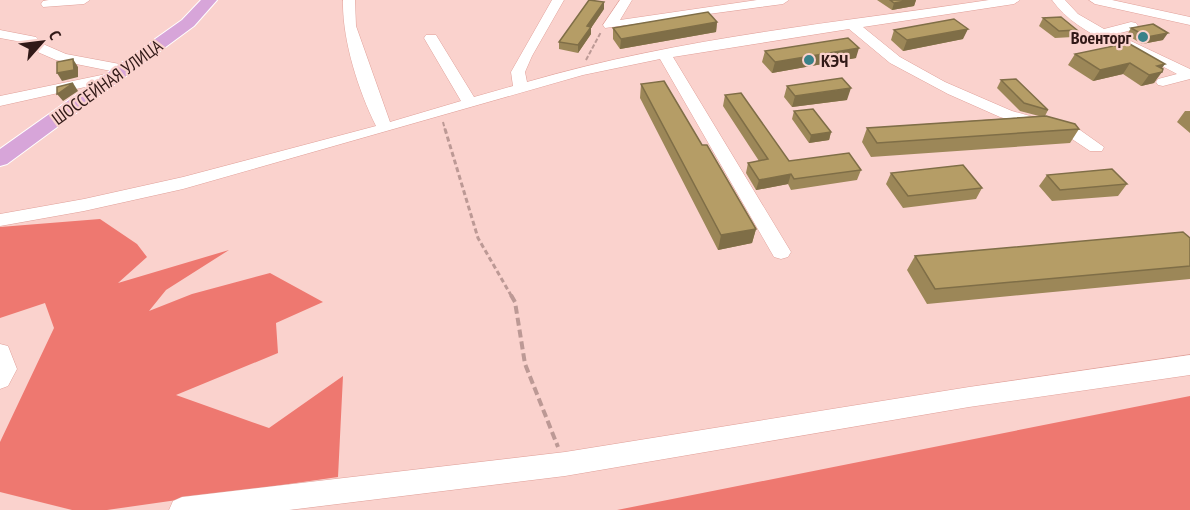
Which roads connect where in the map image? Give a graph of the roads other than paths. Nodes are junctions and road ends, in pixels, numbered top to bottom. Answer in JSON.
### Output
{"nodes":[{"id":1,"x":84,"y":0,"type":"edge"},
{"id":2,"x":209,"y":0,"type":"edge"},
{"id":3,"x":349,"y":0,"type":"edge"},
{"id":4,"x":558,"y":0,"type":"edge"},
{"id":5,"x":626,"y":0,"type":"edge"},
{"id":6,"x":783,"y":0,"type":"edge"},
{"id":7,"x":920,"y":0,"type":"edge"},
{"id":8,"x":1014,"y":0,"type":"edge"},
{"id":9,"x":1058,"y":0,"type":"edge"},
{"id":10,"x":1095,"y":0,"type":"edge"},
{"id":11,"x":983,"y":1,"type":"edge"},
{"id":12,"x":47,"y":4,"type":"dead end"},
{"id":13,"x":935,"y":11,"type":"junction"},
{"id":14,"x":1190,"y":21,"type":"edge"},
{"id":15,"x":852,"y":24,"type":"junction"},
{"id":16,"x":1131,"y":26,"type":"edge"},
{"id":17,"x":0,"y":34,"type":"edge"},
{"id":18,"x":1101,"y":34,"type":"junction"},
{"id":19,"x":431,"y":38,"type":"dead end"},
{"id":20,"x":663,"y":54,"type":"junction"},
{"id":21,"x":121,"y":72,"type":"junction"},
{"id":22,"x":1190,"y":75,"type":"edge"},
{"id":23,"x":1163,"y":82,"type":"edge"},
{"id":24,"x":521,"y":88,"type":"junction"},
{"id":25,"x":0,"y":100,"type":"edge"},
{"id":26,"x":470,"y":103,"type":"junction"},
{"id":27,"x":385,"y":128,"type":"junction"},
{"id":28,"x":1096,"y":147,"type":"dead end"},
{"id":29,"x":0,"y":159,"type":"edge"},
{"id":30,"x":0,"y":220,"type":"edge"},
{"id":31,"x":781,"y":252,"type":"dead end"},
{"id":32,"x":0,"y":353,"type":"edge"},
{"id":33,"x":1190,"y":365,"type":"edge"},
{"id":34,"x":0,"y":379,"type":"edge"},
{"id":35,"x":182,"y":510,"type":"edge"}],
"edges":[{"from":1,"to":12,"type":"street"},
{"from":2,"to":21,"type":"main road","name":"ШОССЕЙНАЯ УЛИЦА"},
{"from":3,"to":27,"type":"street"},
{"from":4,"to":24,"type":"street"},
{"from":5,"to":6,"type":"street"},
{"from":7,"to":13,"type":"street"},
{"from":8,"to":11,"type":"street"},
{"from":9,"to":18,"type":"street"},
{"from":10,"to":14,"type":"street"},
{"from":11,"to":13,"type":"street"},
{"from":13,"to":15,"type":"street"},
{"from":15,"to":20,"type":"street"},
{"from":15,"to":28,"type":"street"},
{"from":16,"to":18,"type":"street"},
{"from":17,"to":21,"type":"street"},
{"from":18,"to":22,"type":"street"},
{"from":19,"to":26,"type":"street"},
{"from":20,"to":24,"type":"street"},
{"from":20,"to":31,"type":"street"},
{"from":21,"to":25,"type":"street"},
{"from":21,"to":29,"type":"main road","name":"ШОССЕЙНАЯ УЛИЦА"},
{"from":22,"to":23,"type":"street"},
{"from":24,"to":26,"type":"street"},
{"from":26,"to":27,"type":"street"},
{"from":27,"to":30,"type":"street"},
{"from":32,"to":34,"type":"street"},
{"from":33,"to":35,"type":"street"}]}
